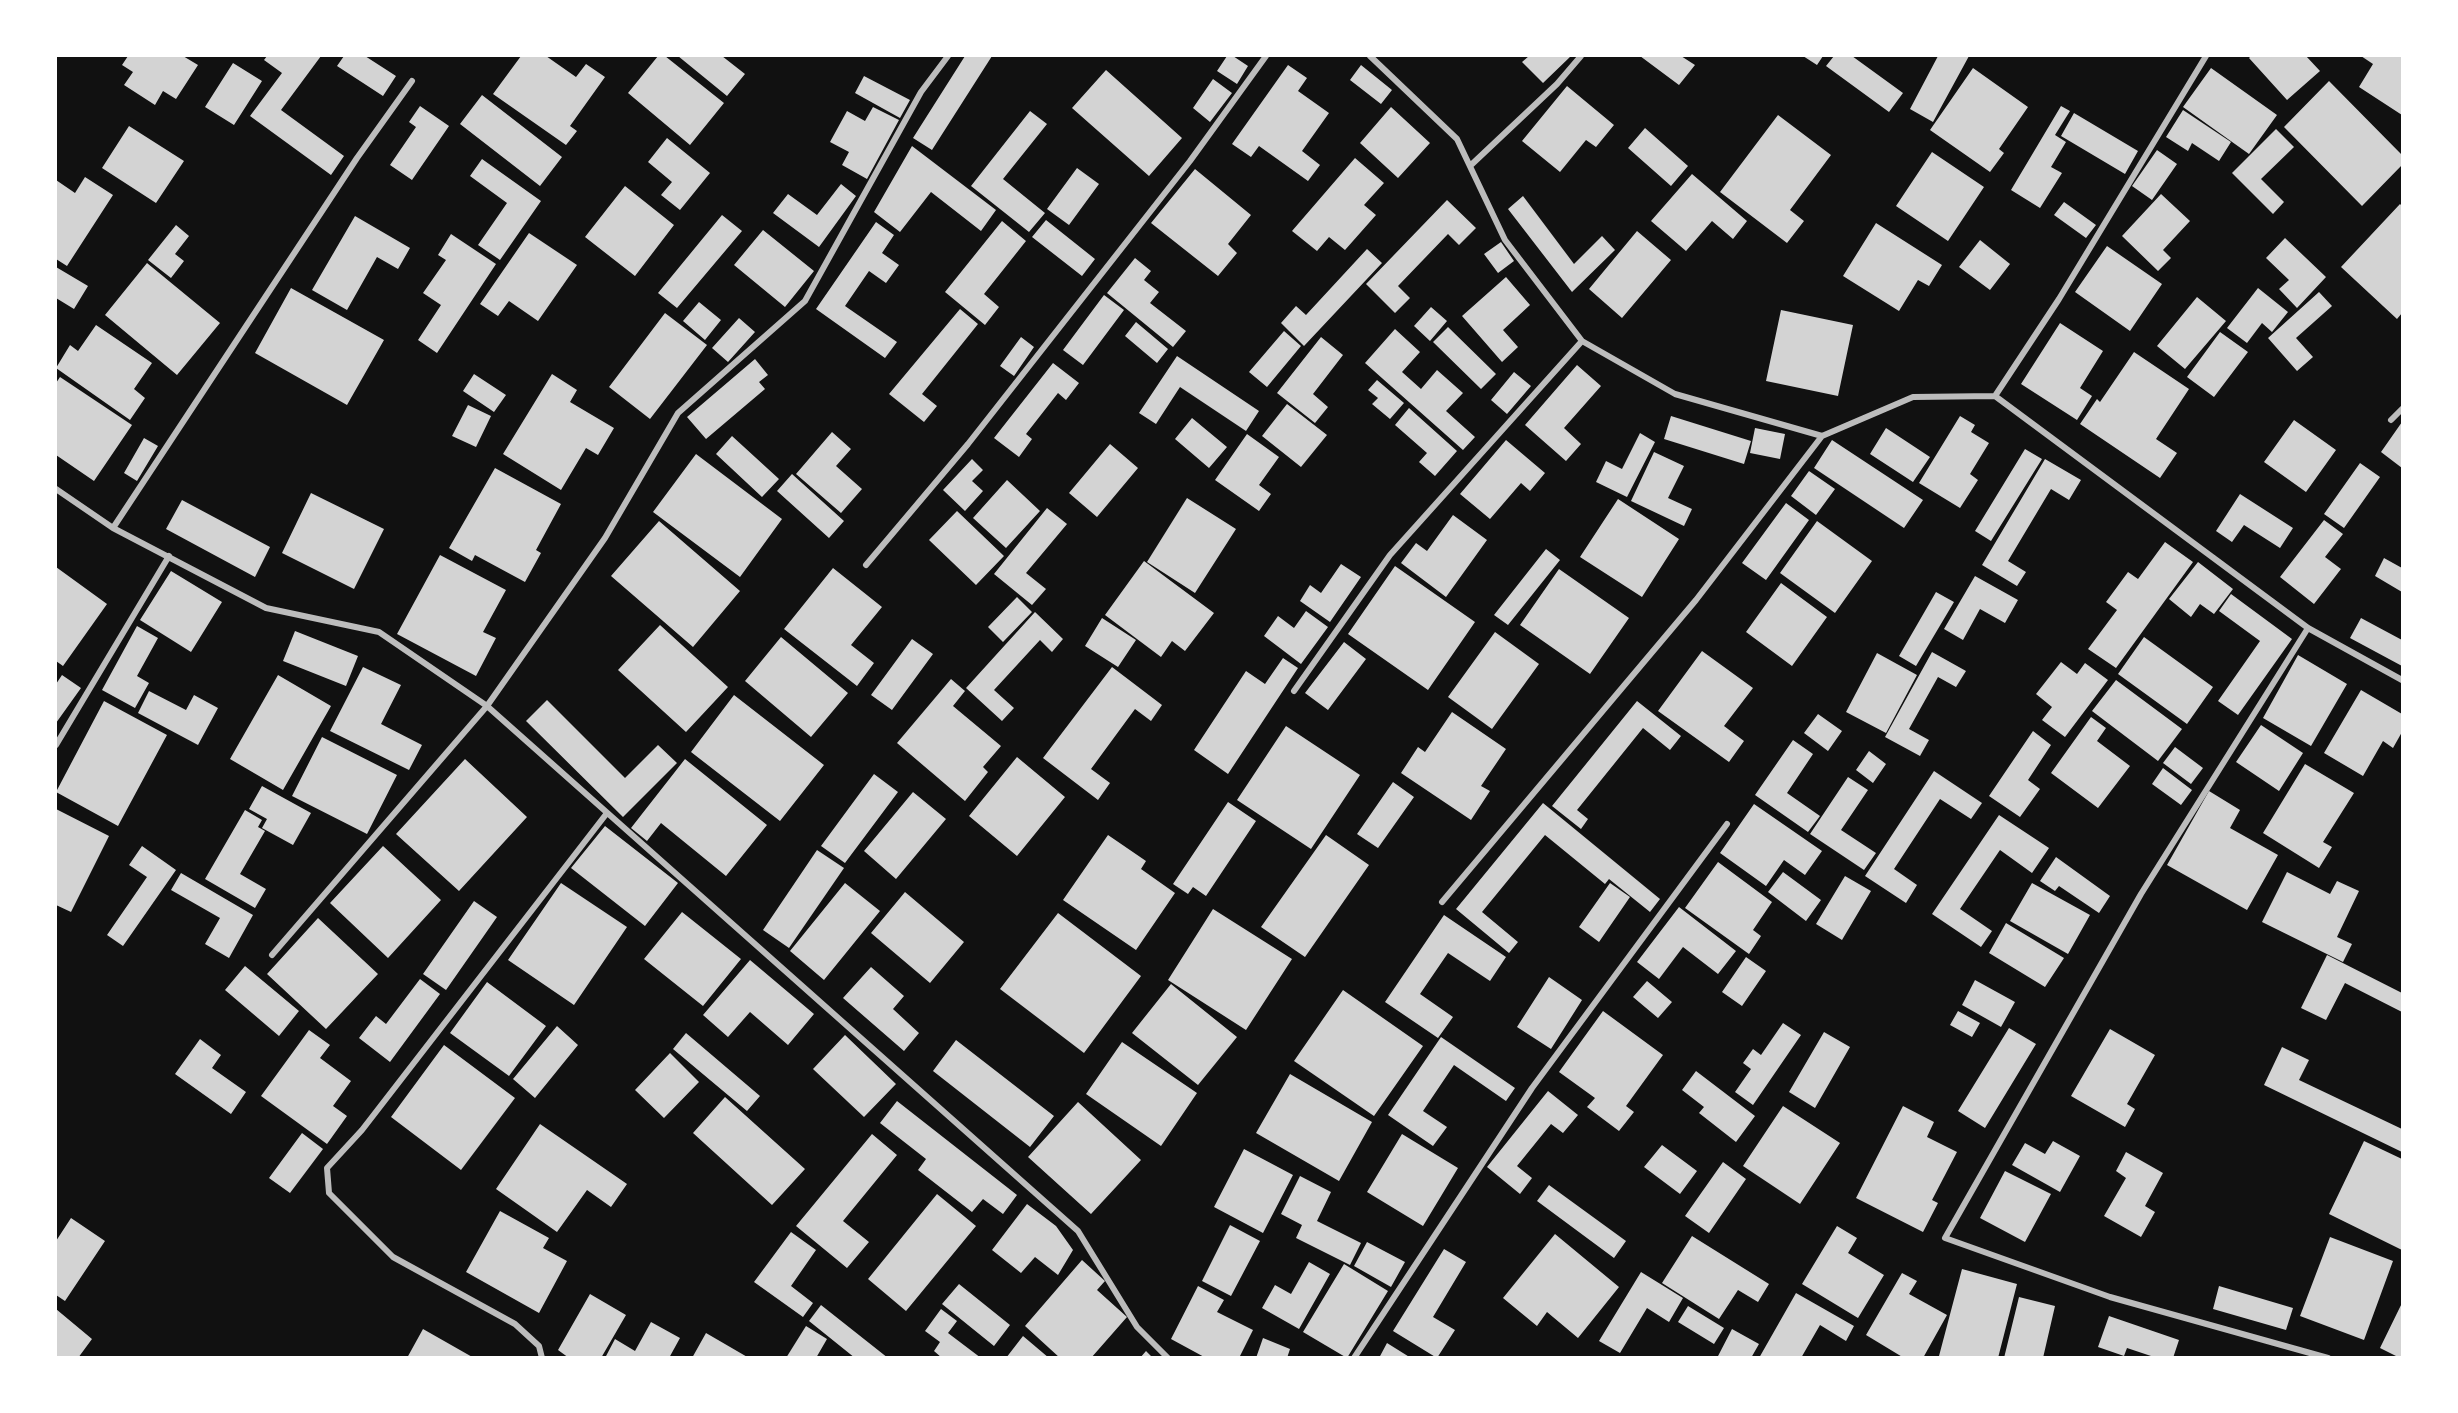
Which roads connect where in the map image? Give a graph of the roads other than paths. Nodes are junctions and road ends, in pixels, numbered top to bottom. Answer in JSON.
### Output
{"nodes":[{"id":1,"x":948,"y":56,"type":"edge"},
{"id":2,"x":1266,"y":56,"type":"edge"},
{"id":3,"x":1370,"y":56,"type":"edge"},
{"id":4,"x":1581,"y":56,"type":"edge"},
{"id":5,"x":2206,"y":56,"type":"edge"},
{"id":6,"x":412,"y":81,"type":"dead end"},
{"id":7,"x":1470,"y":166,"type":"junction"},
{"id":8,"x":1582,"y":341,"type":"junction"},
{"id":9,"x":1995,"y":396,"type":"junction"},
{"id":10,"x":2403,"y":409,"type":"edge"},
{"id":11,"x":2391,"y":420,"type":"dead end"},
{"id":12,"x":1822,"y":436,"type":"junction"},
{"id":13,"x":56,"y":489,"type":"edge"},
{"id":14,"x":113,"y":528,"type":"junction"},
{"id":15,"x":170,"y":556,"type":"junction"},
{"id":16,"x":866,"y":565,"type":"dead end"},
{"id":17,"x":2308,"y":628,"type":"junction"},
{"id":18,"x":2403,"y":680,"type":"edge"},
{"id":19,"x":1294,"y":691,"type":"dead end"},
{"id":20,"x":487,"y":706,"type":"junction"},
{"id":21,"x":56,"y":745,"type":"edge"},
{"id":22,"x":607,"y":813,"type":"junction"},
{"id":23,"x":1726,"y":824,"type":"dead end"},
{"id":24,"x":1442,"y":902,"type":"dead end"},
{"id":25,"x":272,"y":955,"type":"dead end"},
{"id":26,"x":542,"y":1358,"type":"edge"},
{"id":27,"x":1168,"y":1358,"type":"edge"},
{"id":28,"x":1354,"y":1358,"type":"edge"},
{"id":29,"x":2328,"y":1358,"type":"edge"}],
"edges":[{"from":1,"to":20,"type":"street"},
{"from":2,"to":16,"type":"street"},
{"from":3,"to":7,"type":"street"},
{"from":4,"to":7,"type":"street"},
{"from":5,"to":9,"type":"street"},
{"from":6,"to":14,"type":"street"},
{"from":7,"to":8,"type":"street"},
{"from":8,"to":12,"type":"street"},
{"from":8,"to":19,"type":"street"},
{"from":9,"to":12,"type":"street"},
{"from":9,"to":17,"type":"street"},
{"from":10,"to":11,"type":"street"},
{"from":12,"to":24,"type":"street"},
{"from":13,"to":14,"type":"street"},
{"from":14,"to":15,"type":"street"},
{"from":15,"to":20,"type":"street"},
{"from":15,"to":21,"type":"street"},
{"from":17,"to":18,"type":"street"},
{"from":17,"to":29,"type":"street"},
{"from":20,"to":22,"type":"street"},
{"from":20,"to":25,"type":"street"},
{"from":22,"to":26,"type":"street"},
{"from":22,"to":27,"type":"street"},
{"from":23,"to":28,"type":"street"}]}
